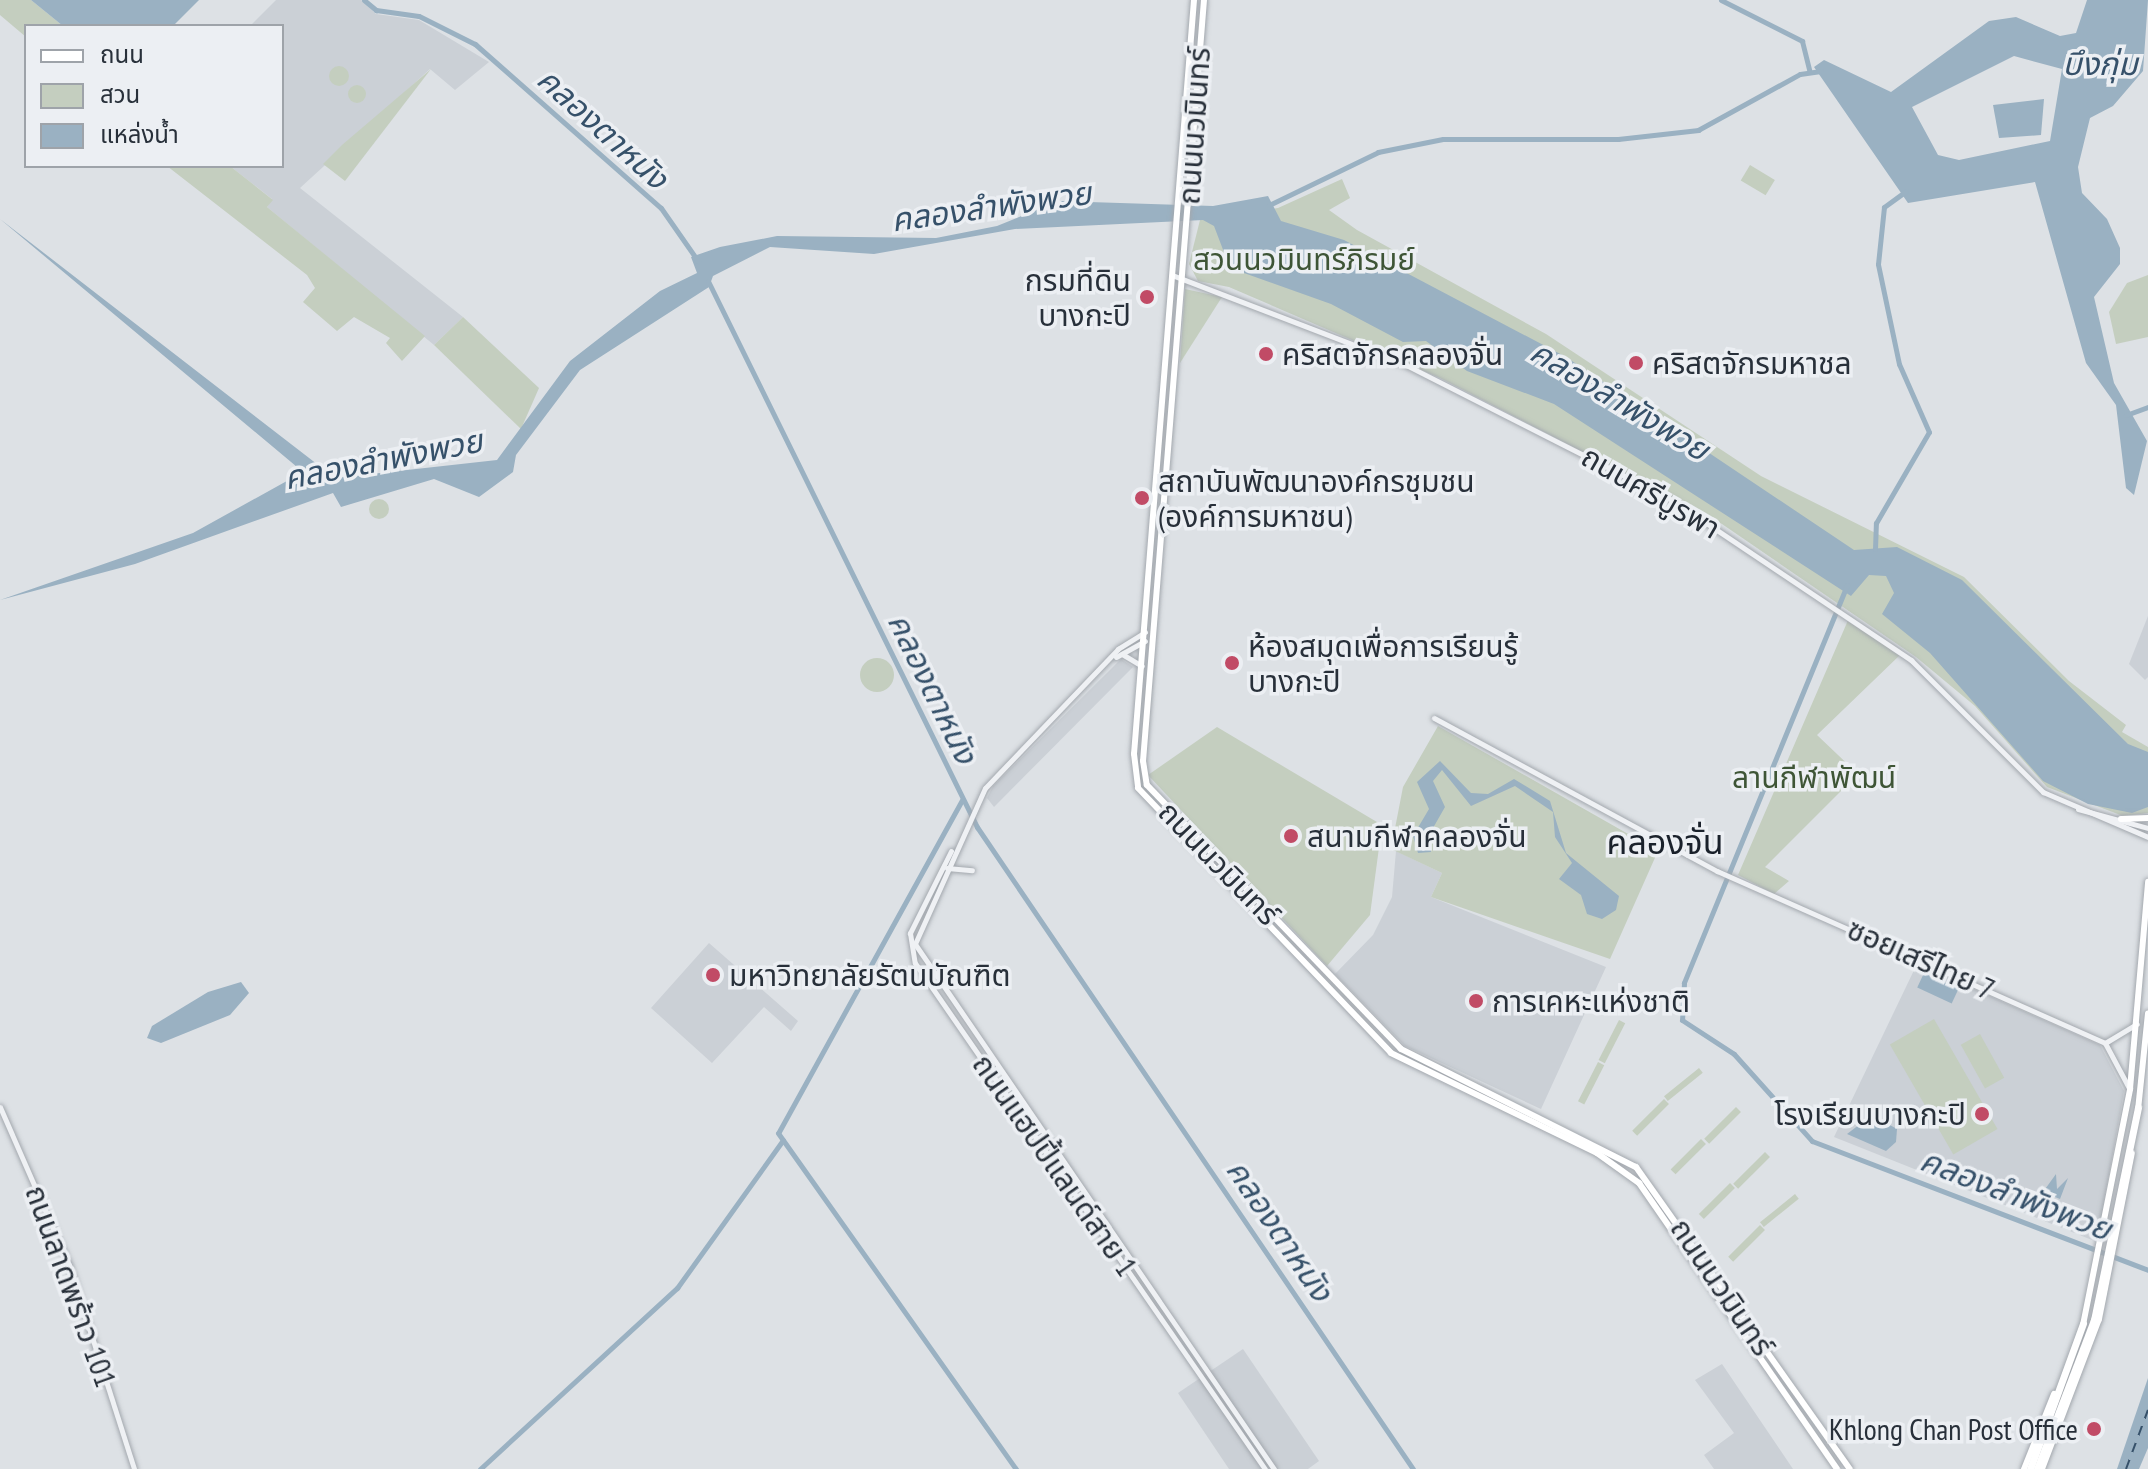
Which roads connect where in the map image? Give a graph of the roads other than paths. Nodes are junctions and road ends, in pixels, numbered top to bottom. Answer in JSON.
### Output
{"nodes":[{"id":1,"x":1194,"y":0,"type":"edge"},
{"id":2,"x":1204,"y":0,"type":"edge"},
{"id":3,"x":1172,"y":275,"type":"junction"},
{"id":4,"x":1182,"y":280,"type":"junction"},
{"id":5,"x":1146,"y":620,"type":"junction"},
{"id":6,"x":1145,"y":632,"type":"junction"},
{"id":7,"x":1154,"y":633,"type":"junction"},
{"id":8,"x":1133,"y":635,"type":"junction"},
{"id":9,"x":1145,"y":641,"type":"junction"},
{"id":10,"x":1153,"y":641,"type":"junction"},
{"id":11,"x":1122,"y":654,"type":"junction"},
{"id":12,"x":1115,"y":657,"type":"junction"},
{"id":13,"x":1142,"y":667,"type":"junction"},
{"id":14,"x":1434,"y":718,"type":"dead end"},
{"id":15,"x":2070,"y":807,"type":"junction"},
{"id":16,"x":2148,"y":818,"type":"edge"},
{"id":17,"x":2121,"y":819,"type":"junction"},
{"id":18,"x":2148,"y":828,"type":"edge"},
{"id":19,"x":2148,"y":837,"type":"edge"},
{"id":20,"x":951,"y":850,"type":"junction"},
{"id":21,"x":946,"y":868,"type":"junction"},
{"id":22,"x":972,"y":870,"type":"dead end"},
{"id":23,"x":938,"y":879,"type":"junction"},
{"id":24,"x":2148,"y":882,"type":"edge"},
{"id":25,"x":2148,"y":1014,"type":"edge"},
{"id":26,"x":2137,"y":1024,"type":"junction"},
{"id":27,"x":2105,"y":1043,"type":"junction"},
{"id":28,"x":2130,"y":1089,"type":"junction"},
{"id":29,"x":0,"y":1107,"type":"edge"},
{"id":30,"x":2138,"y":1108,"type":"junction"},
{"id":31,"x":2083,"y":1323,"type":"junction"},
{"id":32,"x":1207,"y":1377,"type":"junction"},
{"id":33,"x":134,"y":1469,"type":"edge"},
{"id":34,"x":1265,"y":1469,"type":"edge"},
{"id":35,"x":1274,"y":1469,"type":"edge"},
{"id":36,"x":1837,"y":1469,"type":"edge"},
{"id":37,"x":1850,"y":1469,"type":"edge"},
{"id":38,"x":2027,"y":1469,"type":"edge"},
{"id":39,"x":2039,"y":1469,"type":"edge"}],
"edges":[{"from":1,"to":3,"type":"main road","name":"ถนนนวมินทร์"},
{"from":2,"to":4,"type":"main road","name":"ถนนนวมินทร์"},
{"from":3,"to":4,"type":"street","name":"ถนนศรีบูรพา"},
{"from":3,"to":5,"type":"main road","name":"ถนนนวมินทร์"},
{"from":4,"to":7,"type":"main road","name":"ถนนนวมินทร์"},
{"from":4,"to":15,"type":"street","name":"ถนนศรีบูรพา"},
{"from":5,"to":6,"type":"main road","name":"ถนนนวมินทร์"},
{"from":5,"to":8,"type":"street","name":"ถนนแฮปปี้แลนด์สาย 1"},
{"from":6,"to":7,"type":"main road"},
{"from":6,"to":8,"type":"street"},
{"from":6,"to":9,"type":"main road","name":"ถนนนวมินทร์"},
{"from":7,"to":10,"type":"main road","name":"ถนนนวมินทร์"},
{"from":8,"to":12,"type":"street","name":"ถนนแฮปปี้แลนด์สาย 1"},
{"from":9,"to":10,"type":"main road"},
{"from":9,"to":11,"type":"street","name":"ถนนแฮปปี้แลนด์สาย 1"},
{"from":9,"to":13,"type":"main road","name":"ถนนนวมินทร์"},
{"from":10,"to":37,"type":"main road","name":"ถนนนวมินทร์"},
{"from":11,"to":12,"type":"street","name":"ถนนแฮปปี้แลนด์สาย 1"},
{"from":11,"to":13,"type":"street"},
{"from":12,"to":20,"type":"street","name":"ถนนแฮปปี้แลนด์สาย 1"},
{"from":13,"to":36,"type":"main road","name":"ถนนนวมินทร์"},
{"from":14,"to":27,"type":"street","name":"ซอยเสรีไทย 7"},
{"from":15,"to":17,"type":"street","name":"ถนนศรีบูรพา"},
{"from":15,"to":19,"type":"street","name":"ถนนศรีบูรพา"},
{"from":16,"to":17,"type":"main road"},
{"from":17,"to":18,"type":"street","name":"ถนนศรีบูรพา"},
{"from":20,"to":21,"type":"street","name":"ถนนแฮปปี้แลนด์สาย 1"},
{"from":20,"to":23,"type":"street","name":"ถนนแฮปปี้แลนด์สาย 1"},
{"from":21,"to":22,"type":"street"},
{"from":21,"to":23,"type":"street","name":"ถนนแฮปปี้แลนด์สาย 1"},
{"from":23,"to":32,"type":"street","name":"ถนนแฮปปี้แลนด์สาย 1"},
{"from":24,"to":26,"type":"main road"},
{"from":25,"to":30,"type":"main road"},
{"from":26,"to":27,"type":"street"},
{"from":26,"to":28,"type":"main road"},
{"from":27,"to":28,"type":"street"},
{"from":28,"to":31,"type":"main road"},
{"from":29,"to":33,"type":"street","name":"ถนนลาดพร้าว 101"},
{"from":30,"to":39,"type":"main road"},
{"from":30,"to":39,"type":"main road"},
{"from":31,"to":38,"type":"main road"},
{"from":31,"to":38,"type":"main road"},
{"from":32,"to":34,"type":"street","name":"ถนนแฮปปี้แลนด์สาย 1"},
{"from":32,"to":35,"type":"street","name":"ถนนแฮปปี้แลนด์สาย 1"}]}
